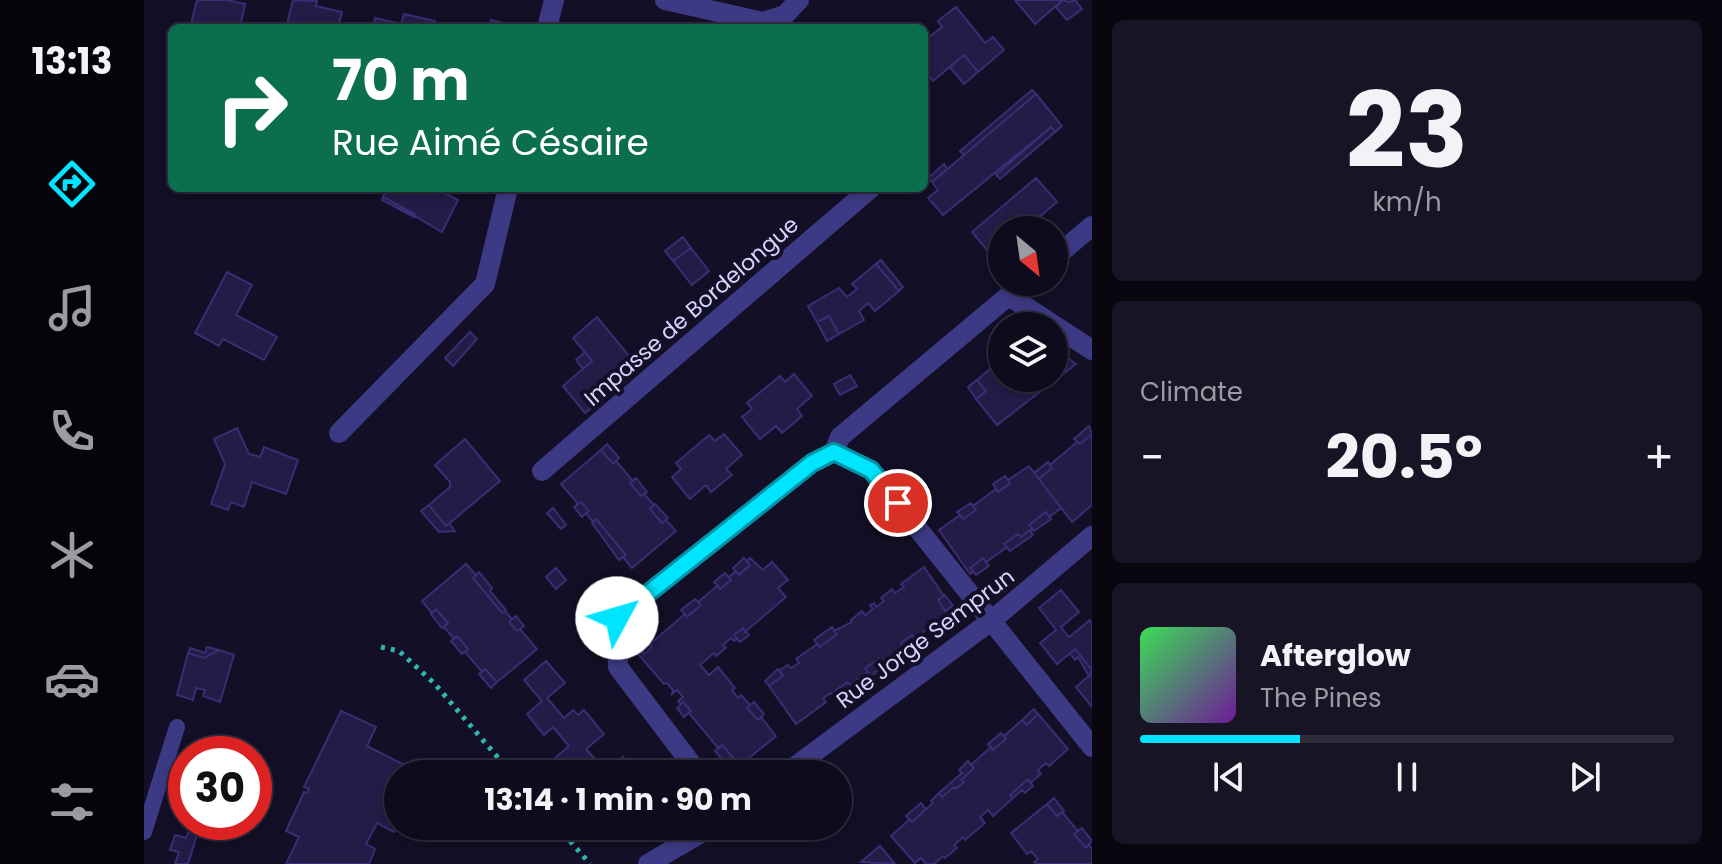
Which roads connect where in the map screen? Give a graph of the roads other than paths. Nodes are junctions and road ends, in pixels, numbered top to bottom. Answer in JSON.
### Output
{"nodes":[{"id":1,"x":554,"y":0,"type":"edge"},
{"id":2,"x":665,"y":0,"type":"edge"},
{"id":3,"x":792,"y":14,"type":"edge"},
{"id":4,"x":548,"y":24,"type":"edge"},
{"id":5,"x":507,"y":192,"type":"edge"},
{"id":6,"x":866,"y":192,"type":"edge"},
{"id":7,"x":1092,"y":226,"type":"edge"},
{"id":8,"x":1068,"y":246,"type":"edge"},
{"id":9,"x":1009,"y":296,"type":"joint"},
{"id":10,"x":1092,"y":350,"type":"edge"},
{"id":11,"x":339,"y":433,"type":"dead end"},
{"id":12,"x":834,"y":452,"type":"junction"},
{"id":13,"x":542,"y":471,"type":"dead end"},
{"id":14,"x":1092,"y":536,"type":"edge"},
{"id":15,"x":991,"y":621,"type":"junction"},
{"id":16,"x":177,"y":727,"type":"dead end"},
{"id":17,"x":1092,"y":747,"type":"edge"},
{"id":18,"x":688,"y":760,"type":"edge"},
{"id":19,"x":804,"y":760,"type":"edge"},
{"id":20,"x":144,"y":832,"type":"edge"},
{"id":21,"x":689,"y":840,"type":"edge"},
{"id":22,"x":648,"y":864,"type":"edge"}],
"edges":[{"from":1,"to":4,"type":"street"},
{"from":2,"to":3,"type":"street"},
{"from":5,"to":11,"type":"street"},
{"from":6,"to":13,"type":"street","name":"Impasse de Bordelongue"},
{"from":7,"to":8,"type":"street"},
{"from":9,"to":10,"type":"street"},
{"from":9,"to":12,"type":"street"},
{"from":12,"to":15,"type":"street"},
{"from":12,"to":18,"type":"street"},
{"from":14,"to":15,"type":"street","name":"Rue Jorge Semprun"},
{"from":15,"to":17,"type":"street"},
{"from":15,"to":19,"type":"street","name":"Rue Jorge Semprun"},
{"from":16,"to":20,"type":"lane"},
{"from":21,"to":22,"type":"street"}]}
